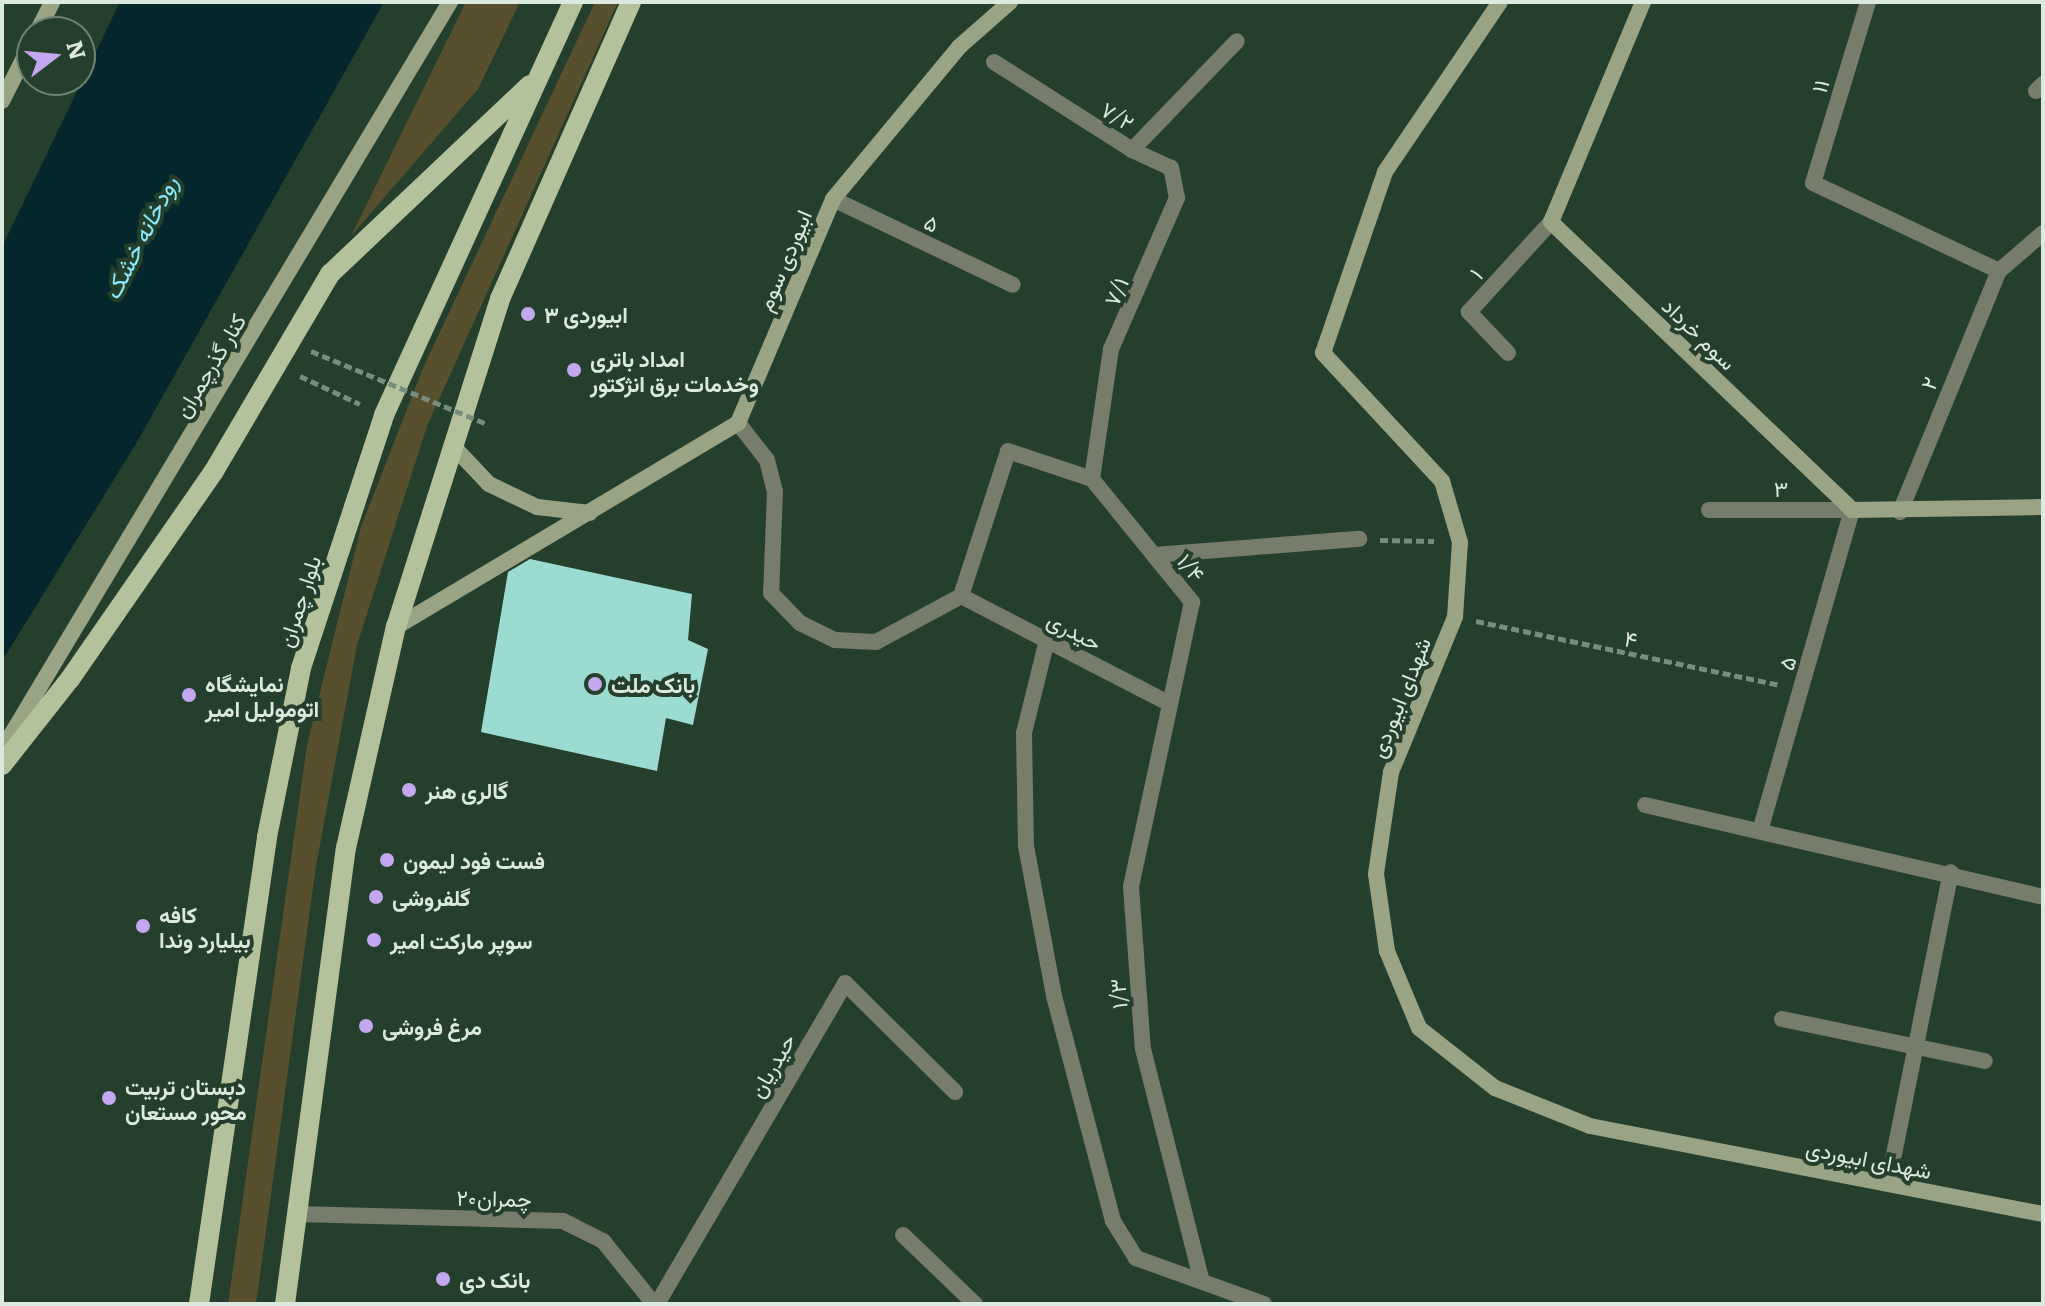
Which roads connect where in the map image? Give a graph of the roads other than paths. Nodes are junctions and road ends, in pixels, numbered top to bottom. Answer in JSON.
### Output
{"nodes":[{"id":1,"x":450,"y":2,"type":"edge"},
{"id":2,"x":573,"y":2,"type":"edge"},
{"id":3,"x":631,"y":2,"type":"edge"},
{"id":4,"x":1010,"y":2,"type":"edge"},
{"id":5,"x":1500,"y":2,"type":"edge"},
{"id":6,"x":1643,"y":2,"type":"edge"},
{"id":7,"x":1868,"y":2,"type":"edge"},
{"id":8,"x":1237,"y":41,"type":"dead end"},
{"id":9,"x":994,"y":62,"type":"dead end"},
{"id":10,"x":16,"y":73,"type":"edge"},
{"id":11,"x":539,"y":76,"type":"junction"},
{"id":12,"x":2,"y":101,"type":"edge"},
{"id":13,"x":1132,"y":150,"type":"junction"},
{"id":14,"x":833,"y":199,"type":"junction"},
{"id":15,"x":1551,"y":222,"type":"junction"},
{"id":16,"x":2043,"y":233,"type":"edge"},
{"id":17,"x":1999,"y":271,"type":"junction"},
{"id":18,"x":1013,"y":285,"type":"dead end"},
{"id":19,"x":1508,"y":353,"type":"dead end"},
{"id":20,"x":738,"y":423,"type":"junction"},
{"id":21,"x":452,"y":445,"type":"junction"},
{"id":22,"x":1092,"y":479,"type":"junction"},
{"id":23,"x":2043,"y":507,"type":"edge"},
{"id":24,"x":1709,"y":510,"type":"dead end"},
{"id":25,"x":1852,"y":510,"type":"junction"},
{"id":26,"x":1900,"y":512,"type":"junction"},
{"id":27,"x":590,"y":513,"type":"junction"},
{"id":28,"x":1359,"y":539,"type":"road end"},
{"id":29,"x":1154,"y":555,"type":"junction"},
{"id":30,"x":961,"y":596,"type":"junction"},
{"id":31,"x":396,"y":627,"type":"junction"},
{"id":32,"x":1047,"y":640,"type":"junction"},
{"id":33,"x":1168,"y":703,"type":"junction"},
{"id":34,"x":2,"y":750,"type":"edge"},
{"id":35,"x":2,"y":765,"type":"edge"},
{"id":36,"x":1645,"y":805,"type":"dead end"},
{"id":37,"x":1761,"y":828,"type":"junction"},
{"id":38,"x":1951,"y":872,"type":"junction"},
{"id":39,"x":2043,"y":897,"type":"edge"},
{"id":40,"x":1782,"y":1019,"type":"dead end"},
{"id":41,"x":1912,"y":1049,"type":"junction"},
{"id":42,"x":1985,"y":1061,"type":"dead end"},
{"id":43,"x":955,"y":1092,"type":"dead end"},
{"id":44,"x":1888,"y":1184,"type":"junction"},
{"id":45,"x":297,"y":1214,"type":"junction"},
{"id":46,"x":2043,"y":1214,"type":"edge"},
{"id":47,"x":903,"y":1235,"type":"dead end"},
{"id":48,"x":1201,"y":1278,"type":"junction"},
{"id":49,"x":199,"y":1304,"type":"edge"},
{"id":50,"x":285,"y":1304,"type":"edge"},
{"id":51,"x":656,"y":1304,"type":"edge"},
{"id":52,"x":975,"y":1304,"type":"edge"},
{"id":53,"x":1264,"y":1304,"type":"edge"}],
"edges":[{"from":1,"to":34,"type":"street","name":"کنار گذرچمران"},
{"from":2,"to":11,"type":"main road","name":"بلوار چمران"},
{"from":3,"to":21,"type":"main road"},
{"from":4,"to":14,"type":"street","name":"ابیوردی سوم"},
{"from":5,"to":44,"type":"street","name":"شهدای ابیوردی"},
{"from":6,"to":15,"type":"street"},
{"from":7,"to":17,"type":"street","name":"۱۱"},
{"from":8,"to":13,"type":"street","name":"۷/۲"},
{"from":9,"to":13,"type":"street","name":"۷/۲"},
{"from":10,"to":12,"type":"street"},
{"from":11,"to":35,"type":"main road"},
{"from":11,"to":49,"type":"main road","name":"بلوار چمران"},
{"from":13,"to":22,"type":"street","name":"۷/۱"},
{"from":14,"to":18,"type":"street","name":"۵"},
{"from":14,"to":20,"type":"street","name":"ابیوردی سوم"},
{"from":15,"to":19,"type":"street","name":"۱"},
{"from":15,"to":25,"type":"street","name":"سوم خرداد"},
{"from":16,"to":17,"type":"street"},
{"from":17,"to":26,"type":"street","name":"۲"},
{"from":20,"to":27,"type":"street"},
{"from":20,"to":30,"type":"street"},
{"from":21,"to":27,"type":"street"},
{"from":21,"to":31,"type":"main road"},
{"from":22,"to":29,"type":"street","name":"۱/۴"},
{"from":22,"to":30,"type":"street"},
{"from":23,"to":26,"type":"street"},
{"from":24,"to":25,"type":"street","name":"۳"},
{"from":25,"to":26,"type":"street"},
{"from":25,"to":37,"type":"street","name":"۵"},
{"from":27,"to":31,"type":"street"},
{"from":28,"to":29,"type":"street"},
{"from":29,"to":33,"type":"street","name":"۱/۴"},
{"from":30,"to":32,"type":"street","name":"حیدری"},
{"from":31,"to":45,"type":"main road"},
{"from":32,"to":33,"type":"street","name":"حیدری"},
{"from":32,"to":48,"type":"street"},
{"from":33,"to":48,"type":"street","name":"۱/۳"},
{"from":36,"to":37,"type":"street"},
{"from":37,"to":38,"type":"street"},
{"from":38,"to":39,"type":"street"},
{"from":38,"to":41,"type":"street"},
{"from":40,"to":41,"type":"street"},
{"from":41,"to":42,"type":"street"},
{"from":41,"to":44,"type":"street"},
{"from":43,"to":51,"type":"street","name":"حیدریان"},
{"from":44,"to":46,"type":"street","name":"شهدای ابیوردی"},
{"from":45,"to":50,"type":"main road"},
{"from":45,"to":51,"type":"street","name":"چمران۲۰"},
{"from":47,"to":52,"type":"street"},
{"from":48,"to":53,"type":"street"}]}
